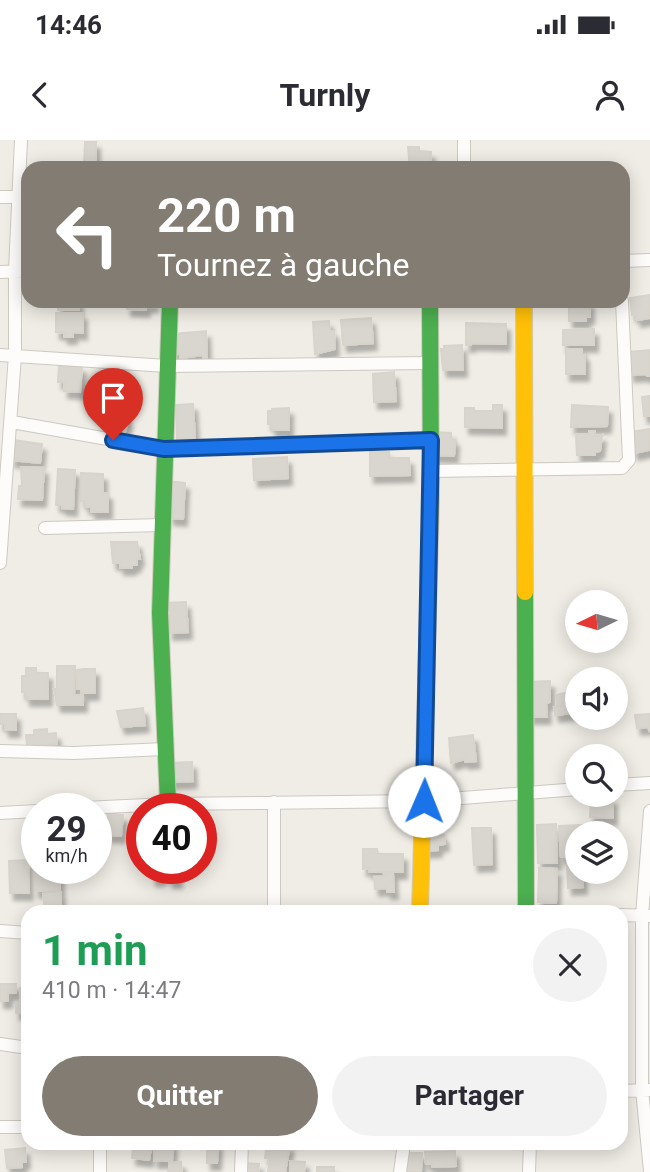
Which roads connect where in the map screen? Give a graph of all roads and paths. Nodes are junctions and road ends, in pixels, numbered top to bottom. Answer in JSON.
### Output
{"nodes":[{"id":1,"x":21,"y":140,"type":"edge"},
{"id":2,"x":464,"y":140,"type":"edge"},
{"id":3,"x":464,"y":161,"type":"edge"},
{"id":4,"x":0,"y":197,"type":"edge"},
{"id":5,"x":19,"y":197,"type":"junction"},
{"id":6,"x":21,"y":246,"type":"edge"},
{"id":7,"x":650,"y":260,"type":"edge"},
{"id":8,"x":630,"y":261,"type":"edge"},
{"id":9,"x":21,"y":271,"type":"edge"},
{"id":10,"x":0,"y":272,"type":"edge"},
{"id":11,"x":21,"y":283,"type":"edge"},
{"id":12,"x":170,"y":308,"type":"edge"},
{"id":13,"x":430,"y":308,"type":"edge"},
{"id":14,"x":524,"y":308,"type":"edge"},
{"id":15,"x":622,"y":308,"type":"edge"},
{"id":16,"x":0,"y":355,"type":"edge"},
{"id":17,"x":15,"y":355,"type":"junction"},
{"id":18,"x":430,"y":363,"type":"junction"},
{"id":19,"x":167,"y":366,"type":"junction"},
{"id":20,"x":12,"y":422,"type":"junction"},
{"id":21,"x":431,"y":440,"type":"junction"},
{"id":22,"x":4,"y":445,"type":"edge"},
{"id":23,"x":164,"y":449,"type":"junction"},
{"id":24,"x":524,"y":469,"type":"junction"},
{"id":25,"x":432,"y":471,"type":"junction"},
{"id":26,"x":162,"y":525,"type":"junction"},
{"id":27,"x":1,"y":526,"type":"edge"},
{"id":28,"x":45,"y":528,"type":"dead end"},
{"id":29,"x":0,"y":563,"type":"edge"},
{"id":30,"x":166,"y":749,"type":"junction"},
{"id":31,"x":0,"y":751,"type":"edge"},
{"id":32,"x":650,"y":783,"type":"edge"},
{"id":33,"x":628,"y":784,"type":"edge"},
{"id":34,"x":565,"y":790,"type":"edge"},
{"id":35,"x":167,"y":793,"type":"edge"},
{"id":36,"x":524,"y":793,"type":"junction"},
{"id":37,"x":424,"y":801,"type":"junction"},
{"id":38,"x":274,"y":802,"type":"junction"},
{"id":39,"x":217,"y":803,"type":"edge"},
{"id":40,"x":650,"y":811,"type":"edge"},
{"id":41,"x":21,"y":812,"type":"edge"},
{"id":42,"x":0,"y":813,"type":"edge"},
{"id":43,"x":274,"y":905,"type":"edge"},
{"id":44,"x":420,"y":905,"type":"edge"},
{"id":45,"x":526,"y":905,"type":"edge"},
{"id":46,"x":628,"y":915,"type":"edge"},
{"id":47,"x":646,"y":916,"type":"edge"},
{"id":48,"x":0,"y":931,"type":"edge"},
{"id":49,"x":21,"y":932,"type":"edge"},
{"id":50,"x":0,"y":1044,"type":"edge"},
{"id":51,"x":21,"y":1047,"type":"edge"},
{"id":52,"x":646,"y":1090,"type":"edge"},
{"id":53,"x":628,"y":1091,"type":"edge"},
{"id":54,"x":0,"y":1127,"type":"edge"},
{"id":55,"x":21,"y":1127,"type":"edge"},
{"id":56,"x":100,"y":1150,"type":"edge"},
{"id":57,"x":242,"y":1150,"type":"edge"},
{"id":58,"x":403,"y":1150,"type":"edge"},
{"id":59,"x":530,"y":1150,"type":"edge"},
{"id":60,"x":650,"y":1171,"type":"edge"},
{"id":61,"x":100,"y":1172,"type":"edge"},
{"id":62,"x":241,"y":1172,"type":"edge"},
{"id":63,"x":400,"y":1172,"type":"edge"},
{"id":64,"x":529,"y":1172,"type":"edge"}],
"edges":[{"from":1,"to":5,"type":"street"},
{"from":2,"to":3,"type":"street"},
{"from":4,"to":5,"type":"street"},
{"from":5,"to":6,"type":"street"},
{"from":7,"to":8,"type":"street"},
{"from":9,"to":10,"type":"street"},
{"from":11,"to":17,"type":"street"},
{"from":12,"to":19,"type":"street"},
{"from":13,"to":18,"type":"street"},
{"from":14,"to":24,"type":"street"},
{"from":15,"to":24,"type":"street"},
{"from":16,"to":17,"type":"street"},
{"from":17,"to":19,"type":"street"},
{"from":17,"to":20,"type":"street"},
{"from":18,"to":19,"type":"street"},
{"from":18,"to":21,"type":"street"},
{"from":19,"to":23,"type":"street"},
{"from":20,"to":22,"type":"street"},
{"from":20,"to":23,"type":"street"},
{"from":21,"to":23,"type":"street"},
{"from":21,"to":25,"type":"street"},
{"from":22,"to":27,"type":"street"},
{"from":23,"to":26,"type":"street"},
{"from":24,"to":25,"type":"street"},
{"from":24,"to":36,"type":"street"},
{"from":25,"to":37,"type":"street"},
{"from":26,"to":28,"type":"street"},
{"from":26,"to":30,"type":"street"},
{"from":27,"to":29,"type":"street"},
{"from":30,"to":31,"type":"street"},
{"from":30,"to":35,"type":"street"},
{"from":32,"to":33,"type":"street"},
{"from":34,"to":36,"type":"street"},
{"from":36,"to":37,"type":"street"},
{"from":36,"to":45,"type":"street"},
{"from":37,"to":38,"type":"street"},
{"from":37,"to":44,"type":"street"},
{"from":38,"to":39,"type":"street"},
{"from":38,"to":43,"type":"street"},
{"from":40,"to":47,"type":"street"},
{"from":41,"to":42,"type":"street"},
{"from":46,"to":47,"type":"street"},
{"from":47,"to":52,"type":"street"},
{"from":48,"to":49,"type":"street"},
{"from":50,"to":51,"type":"street"},
{"from":52,"to":53,"type":"street"},
{"from":52,"to":60,"type":"street"},
{"from":54,"to":55,"type":"street"},
{"from":56,"to":61,"type":"street"},
{"from":57,"to":62,"type":"street"},
{"from":58,"to":63,"type":"street"},
{"from":59,"to":64,"type":"street"}]}
